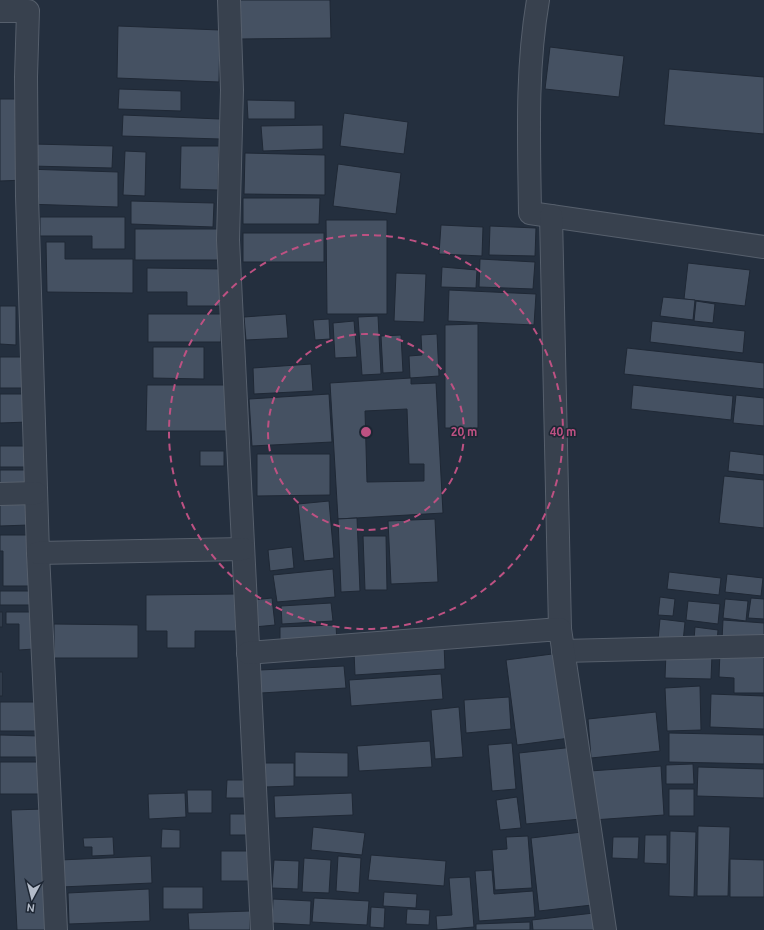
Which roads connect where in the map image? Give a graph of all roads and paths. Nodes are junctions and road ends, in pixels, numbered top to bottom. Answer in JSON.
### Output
{"nodes":[{"id":1,"x":229,"y":0,"type":"edge"},
{"id":2,"x":538,"y":0,"type":"edge"},
{"id":3,"x":0,"y":11,"type":"edge"},
{"id":4,"x":551,"y":216,"type":"junction"},
{"id":5,"x":764,"y":247,"type":"edge"},
{"id":6,"x":36,"y":493,"type":"junction"},
{"id":7,"x":0,"y":494,"type":"edge"},
{"id":8,"x":243,"y":550,"type":"junction"},
{"id":9,"x":38,"y":553,"type":"junction"},
{"id":10,"x":560,"y":629,"type":"junction"},
{"id":11,"x":764,"y":646,"type":"edge"},
{"id":12,"x":563,"y":651,"type":"junction"},
{"id":13,"x":248,"y":653,"type":"junction"},
{"id":14,"x":56,"y":930,"type":"edge"},
{"id":15,"x":262,"y":930,"type":"edge"},
{"id":16,"x":605,"y":930,"type":"edge"}],
"edges":[{"from":1,"to":8,"type":"street"},
{"from":2,"to":4,"type":"street"},
{"from":3,"to":6,"type":"street"},
{"from":4,"to":5,"type":"street"},
{"from":4,"to":10,"type":"street"},
{"from":6,"to":7,"type":"street"},
{"from":6,"to":9,"type":"street"},
{"from":8,"to":9,"type":"street"},
{"from":8,"to":13,"type":"street"},
{"from":9,"to":14,"type":"street"},
{"from":10,"to":12,"type":"street"},
{"from":10,"to":13,"type":"street"},
{"from":11,"to":12,"type":"street"},
{"from":12,"to":16,"type":"street"},
{"from":13,"to":15,"type":"street"}]}
